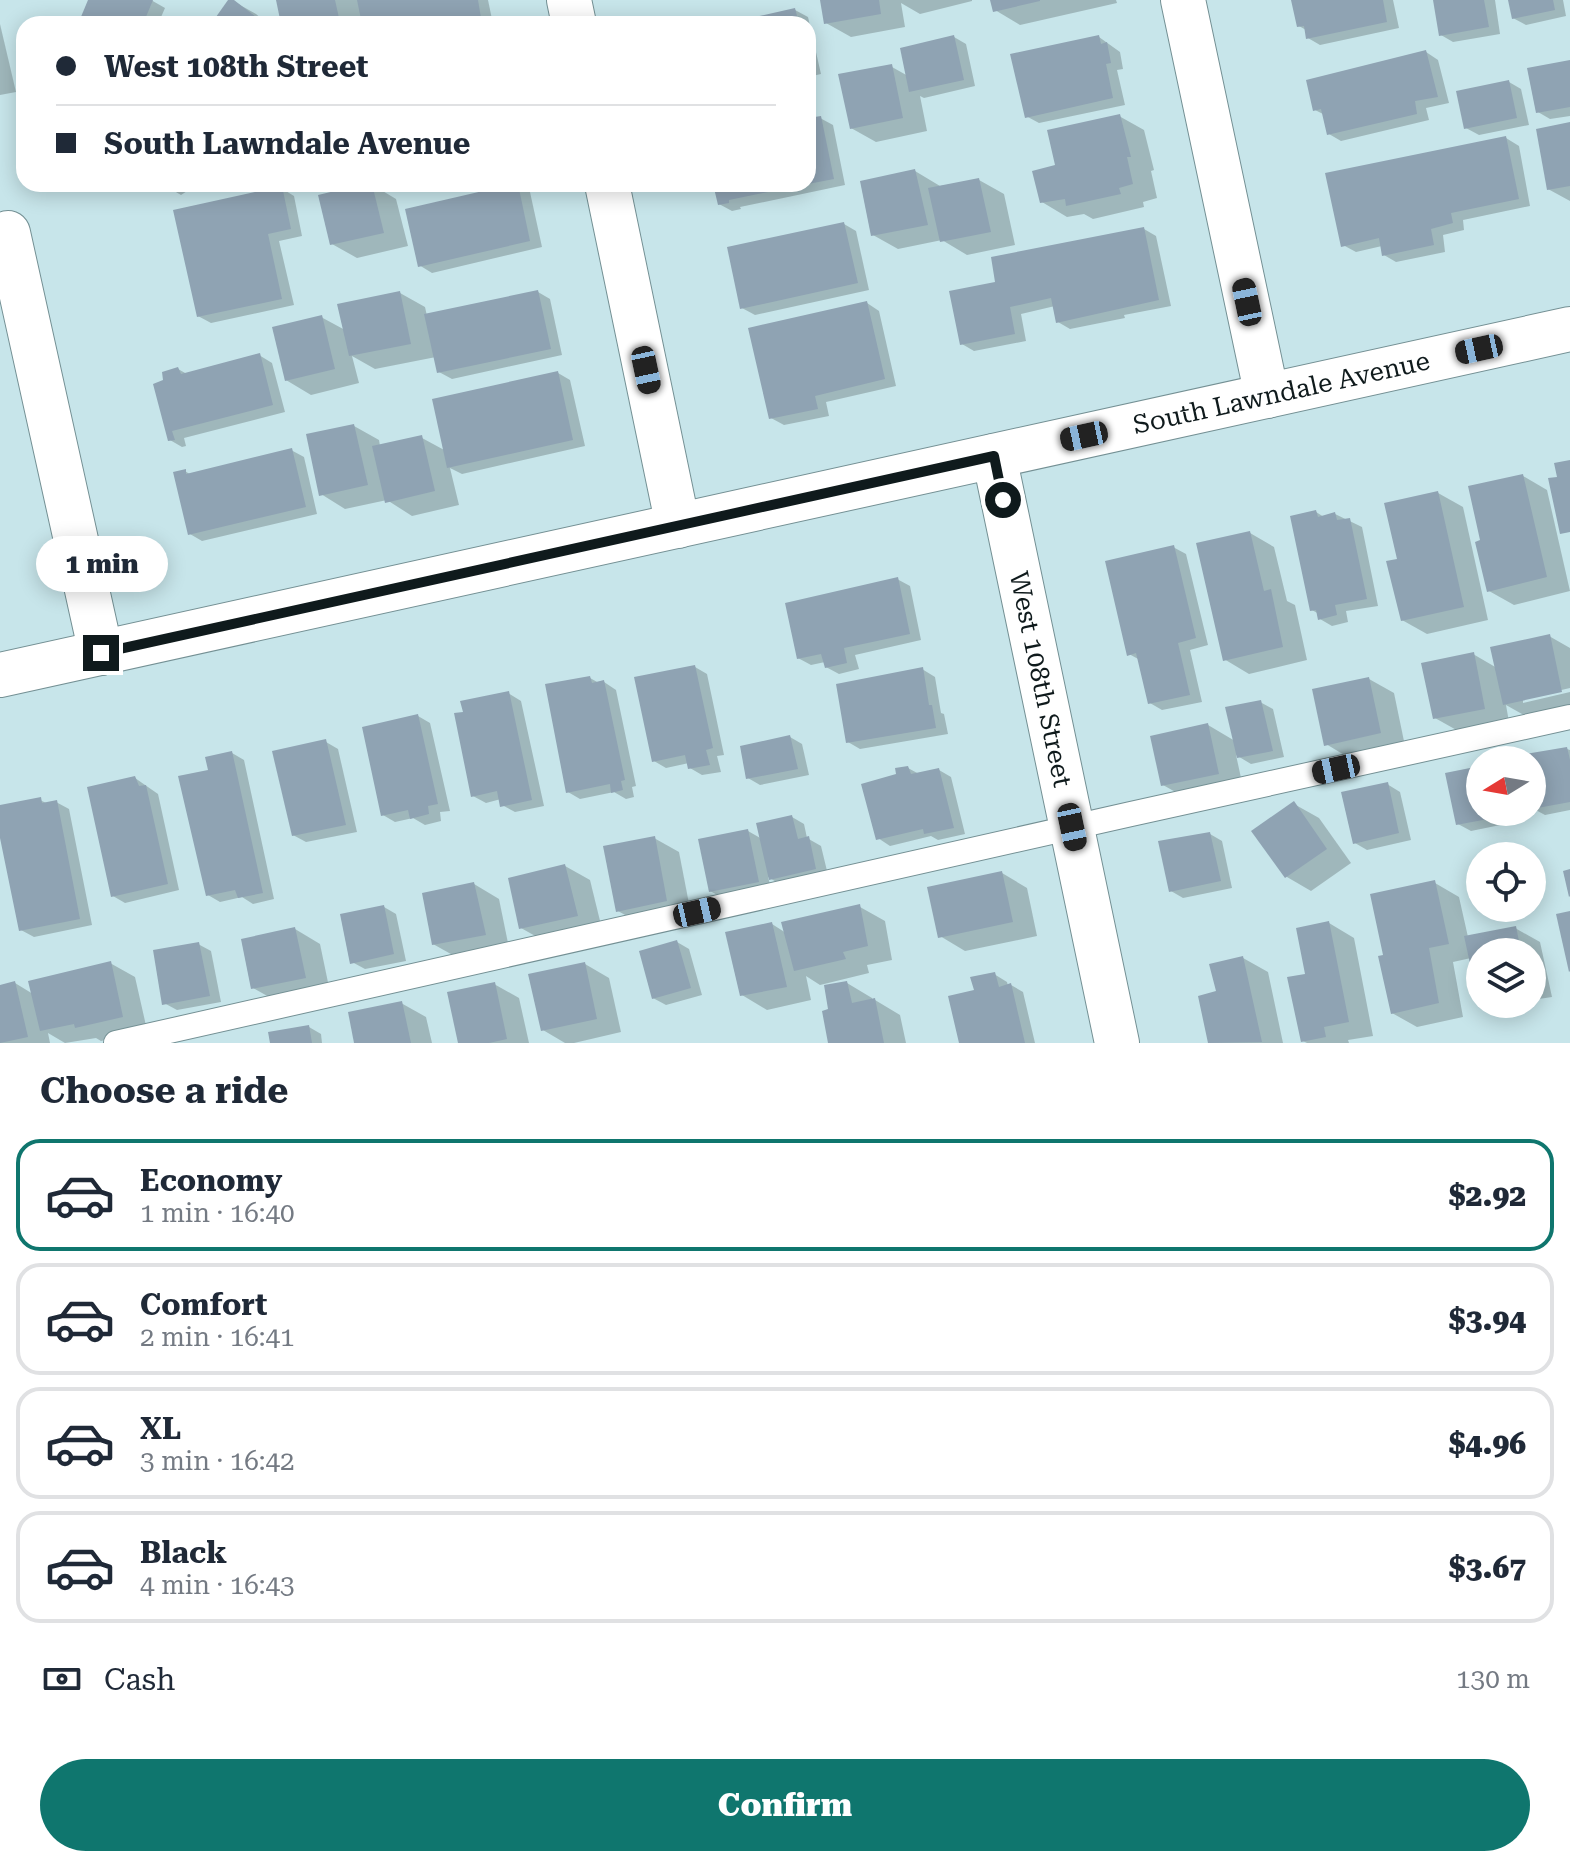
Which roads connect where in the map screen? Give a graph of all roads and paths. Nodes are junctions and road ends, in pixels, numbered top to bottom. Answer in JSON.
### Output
{"nodes":[{"id":1,"x":1183,"y":0,"type":"edge"},
{"id":2,"x":609,"y":192,"type":"edge"},
{"id":3,"x":8,"y":233,"type":"dead end"},
{"id":4,"x":1570,"y":329,"type":"edge"},
{"id":5,"x":1267,"y":396,"type":"junction"},
{"id":6,"x":994,"y":456,"type":"junction"},
{"id":7,"x":678,"y":526,"type":"junction"},
{"id":8,"x":101,"y":653,"type":"junction"},
{"id":9,"x":0,"y":675,"type":"edge"},
{"id":10,"x":1570,"y":717,"type":"edge"},
{"id":11,"x":1072,"y":827,"type":"junction"},
{"id":12,"x":116,"y":1043,"type":"edge"},
{"id":13,"x":1117,"y":1043,"type":"edge"}],
"edges":[{"from":1,"to":5,"type":"street"},
{"from":2,"to":7,"type":"street"},
{"from":3,"to":8,"type":"street"},
{"from":4,"to":5,"type":"street","name":"South Lawndale Avenue"},
{"from":5,"to":6,"type":"street","name":"South Lawndale Avenue"},
{"from":6,"to":7,"type":"street","name":"South Lawndale Avenue"},
{"from":6,"to":11,"type":"street","name":"West 108th Street"},
{"from":7,"to":8,"type":"street","name":"South Lawndale Avenue"},
{"from":8,"to":9,"type":"street","name":"South Lawndale Avenue"},
{"from":10,"to":11,"type":"lane"},
{"from":11,"to":12,"type":"lane"},
{"from":11,"to":13,"type":"street","name":"West 108th Street"}]}
